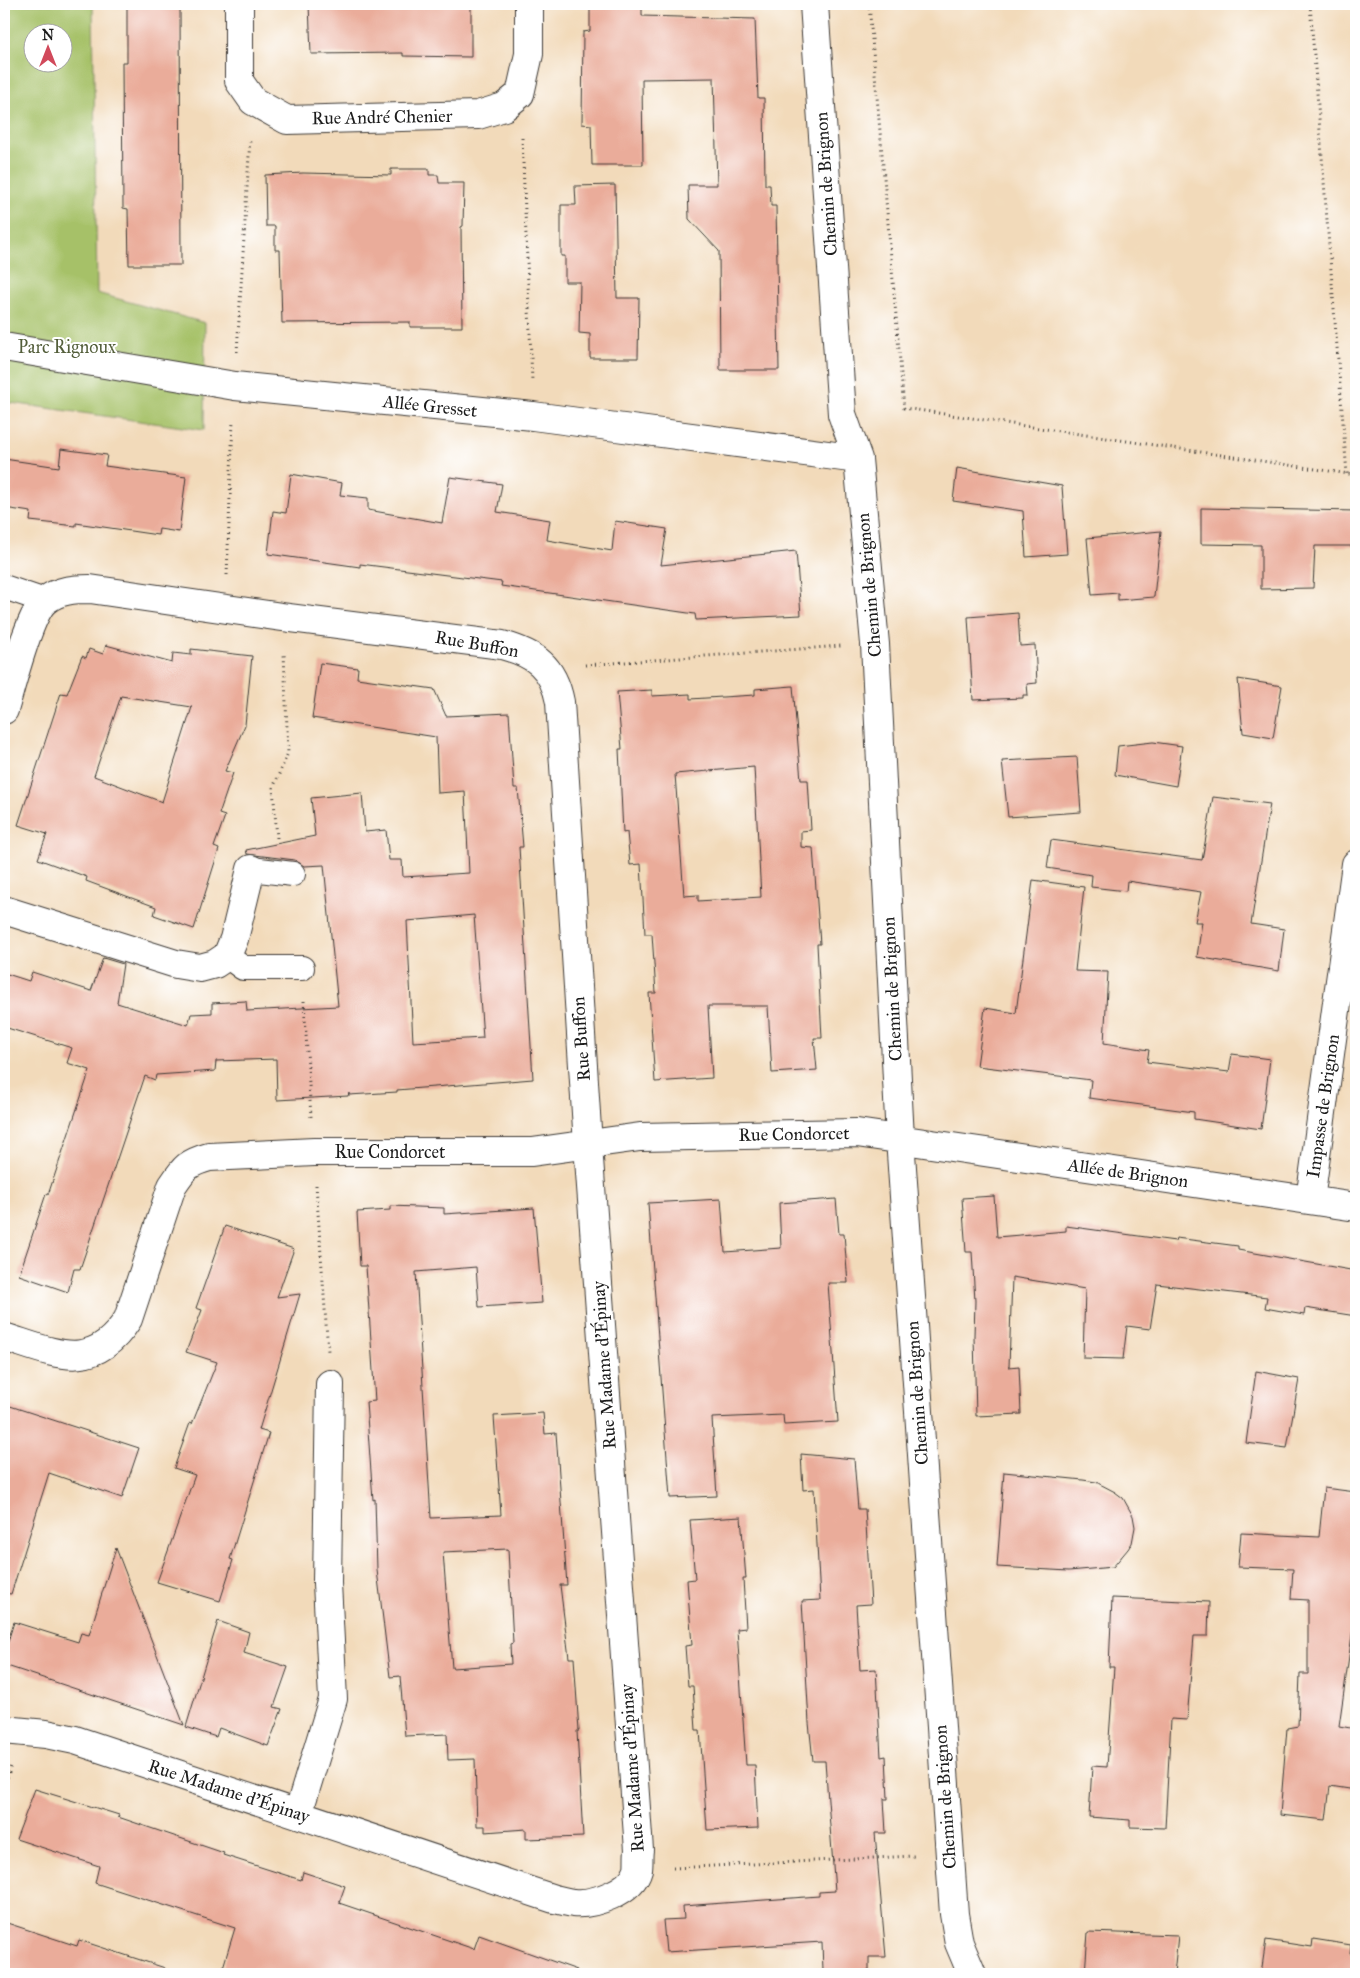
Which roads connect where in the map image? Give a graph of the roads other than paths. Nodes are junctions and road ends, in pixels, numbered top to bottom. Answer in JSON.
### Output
{"nodes":[{"id":1,"x":239,"y":4,"type":"edge"},
{"id":2,"x":529,"y":4,"type":"edge"},
{"id":3,"x":814,"y":4,"type":"edge"},
{"id":4,"x":4,"y":347,"type":"edge"},
{"id":5,"x":858,"y":459,"type":"junction"},
{"id":6,"x":4,"y":587,"type":"edge"},
{"id":7,"x":45,"y":601,"type":"junction"},
{"id":8,"x":4,"y":710,"type":"edge"},
{"id":9,"x":1356,"y":864,"type":"edge"},
{"id":10,"x":251,"y":869,"type":"joint"},
{"id":11,"x":293,"y":874,"type":"dead end"},
{"id":12,"x":4,"y":910,"type":"edge"},
{"id":13,"x":227,"y":956,"type":"junction"},
{"id":14,"x":302,"y":968,"type":"road end"},
{"id":15,"x":900,"y":1139,"type":"junction"},
{"id":16,"x":588,"y":1145,"type":"junction"},
{"id":17,"x":1310,"y":1200,"type":"junction"},
{"id":18,"x":1356,"y":1206,"type":"edge"},
{"id":19,"x":4,"y":1337,"type":"edge"},
{"id":20,"x":330,"y":1384,"type":"road end"},
{"id":21,"x":4,"y":1730,"type":"edge"},
{"id":22,"x":298,"y":1814,"type":"junction"},
{"id":23,"x":972,"y":1974,"type":"edge"}],
"edges":[{"from":1,"to":2,"type":"street","name":"Rue André Chenier"},
{"from":3,"to":5,"type":"street","name":"Chemin de Brignon"},
{"from":4,"to":5,"type":"street","name":"Allée Gresset"},
{"from":5,"to":15,"type":"street","name":"Chemin de Brignon"},
{"from":6,"to":7,"type":"lane"},
{"from":7,"to":8,"type":"street"},
{"from":7,"to":16,"type":"street","name":"Rue Buffon"},
{"from":9,"to":17,"type":"street","name":"Impasse de Brignon"},
{"from":10,"to":11,"type":"lane"},
{"from":10,"to":13,"type":"street"},
{"from":12,"to":13,"type":"street"},
{"from":13,"to":14,"type":"lane"},
{"from":15,"to":16,"type":"street","name":"Rue Condorcet"},
{"from":15,"to":17,"type":"street","name":"Allée de Brignon"},
{"from":15,"to":23,"type":"street","name":"Chemin de Brignon"},
{"from":16,"to":19,"type":"street","name":"Rue Condorcet"},
{"from":16,"to":22,"type":"street","name":"Rue Madame d'Épinay"},
{"from":17,"to":18,"type":"street","name":"Allée de Brignon"},
{"from":20,"to":22,"type":"street"},
{"from":21,"to":22,"type":"street","name":"Rue Madame d'Épinay"}]}
